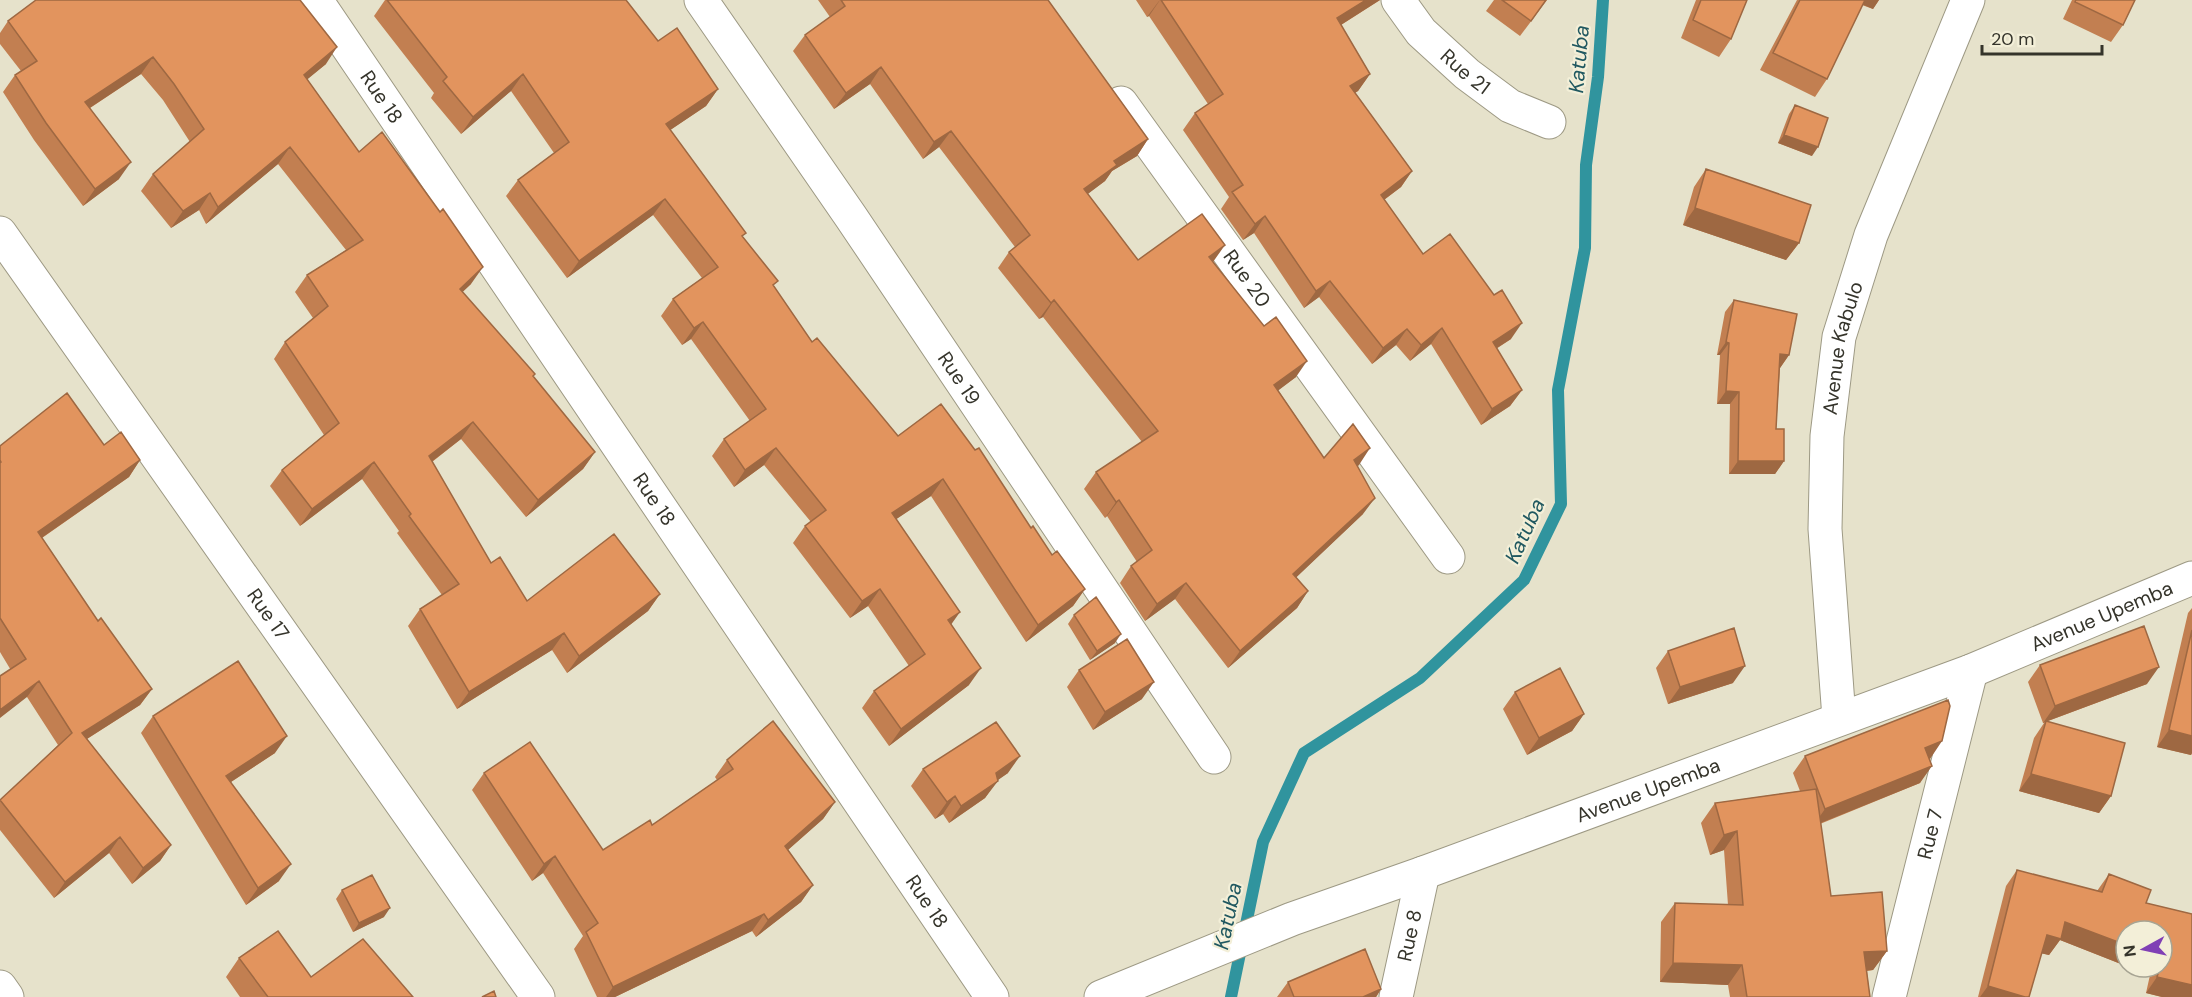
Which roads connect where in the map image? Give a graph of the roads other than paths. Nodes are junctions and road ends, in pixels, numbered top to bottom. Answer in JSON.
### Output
{"nodes":[{"id":1,"x":316,"y":0,"type":"edge"},
{"id":2,"x":701,"y":0,"type":"edge"},
{"id":3,"x":1398,"y":0,"type":"edge"},
{"id":4,"x":1968,"y":0,"type":"edge"},
{"id":5,"x":1104,"y":78,"type":"edge"},
{"id":6,"x":1550,"y":122,"type":"dead end"},
{"id":7,"x":0,"y":233,"type":"edge"},
{"id":8,"x":1448,"y":557,"type":"dead end"},
{"id":9,"x":2192,"y":578,"type":"edge"},
{"id":10,"x":1971,"y":671,"type":"junction"},
{"id":11,"x":1839,"y":718,"type":"junction"},
{"id":12,"x":1214,"y":757,"type":"dead end"},
{"id":13,"x":1423,"y":873,"type":"junction"},
{"id":14,"x":0,"y":987,"type":"edge"},
{"id":15,"x":7,"y":997,"type":"edge"},
{"id":16,"x":538,"y":997,"type":"edge"},
{"id":17,"x":992,"y":997,"type":"edge"},
{"id":18,"x":1101,"y":997,"type":"edge"},
{"id":19,"x":1396,"y":997,"type":"edge"},
{"id":20,"x":1889,"y":997,"type":"edge"}],
"edges":[{"from":1,"to":17,"type":"street","name":"Rue 18"},
{"from":2,"to":12,"type":"street","name":"Rue 19"},
{"from":3,"to":6,"type":"street","name":"Rue 21"},
{"from":4,"to":11,"type":"street","name":"Avenue Kabulo"},
{"from":5,"to":8,"type":"street","name":"Rue 20"},
{"from":7,"to":16,"type":"street","name":"Rue 17"},
{"from":9,"to":10,"type":"street","name":"Avenue Upemba"},
{"from":10,"to":11,"type":"street","name":"Avenue Upemba"},
{"from":10,"to":20,"type":"street","name":"Rue 7"},
{"from":11,"to":13,"type":"street","name":"Avenue Upemba"},
{"from":13,"to":18,"type":"street","name":"Avenue Upemba"},
{"from":13,"to":19,"type":"street","name":"Rue 8"},
{"from":14,"to":15,"type":"street"}]}
